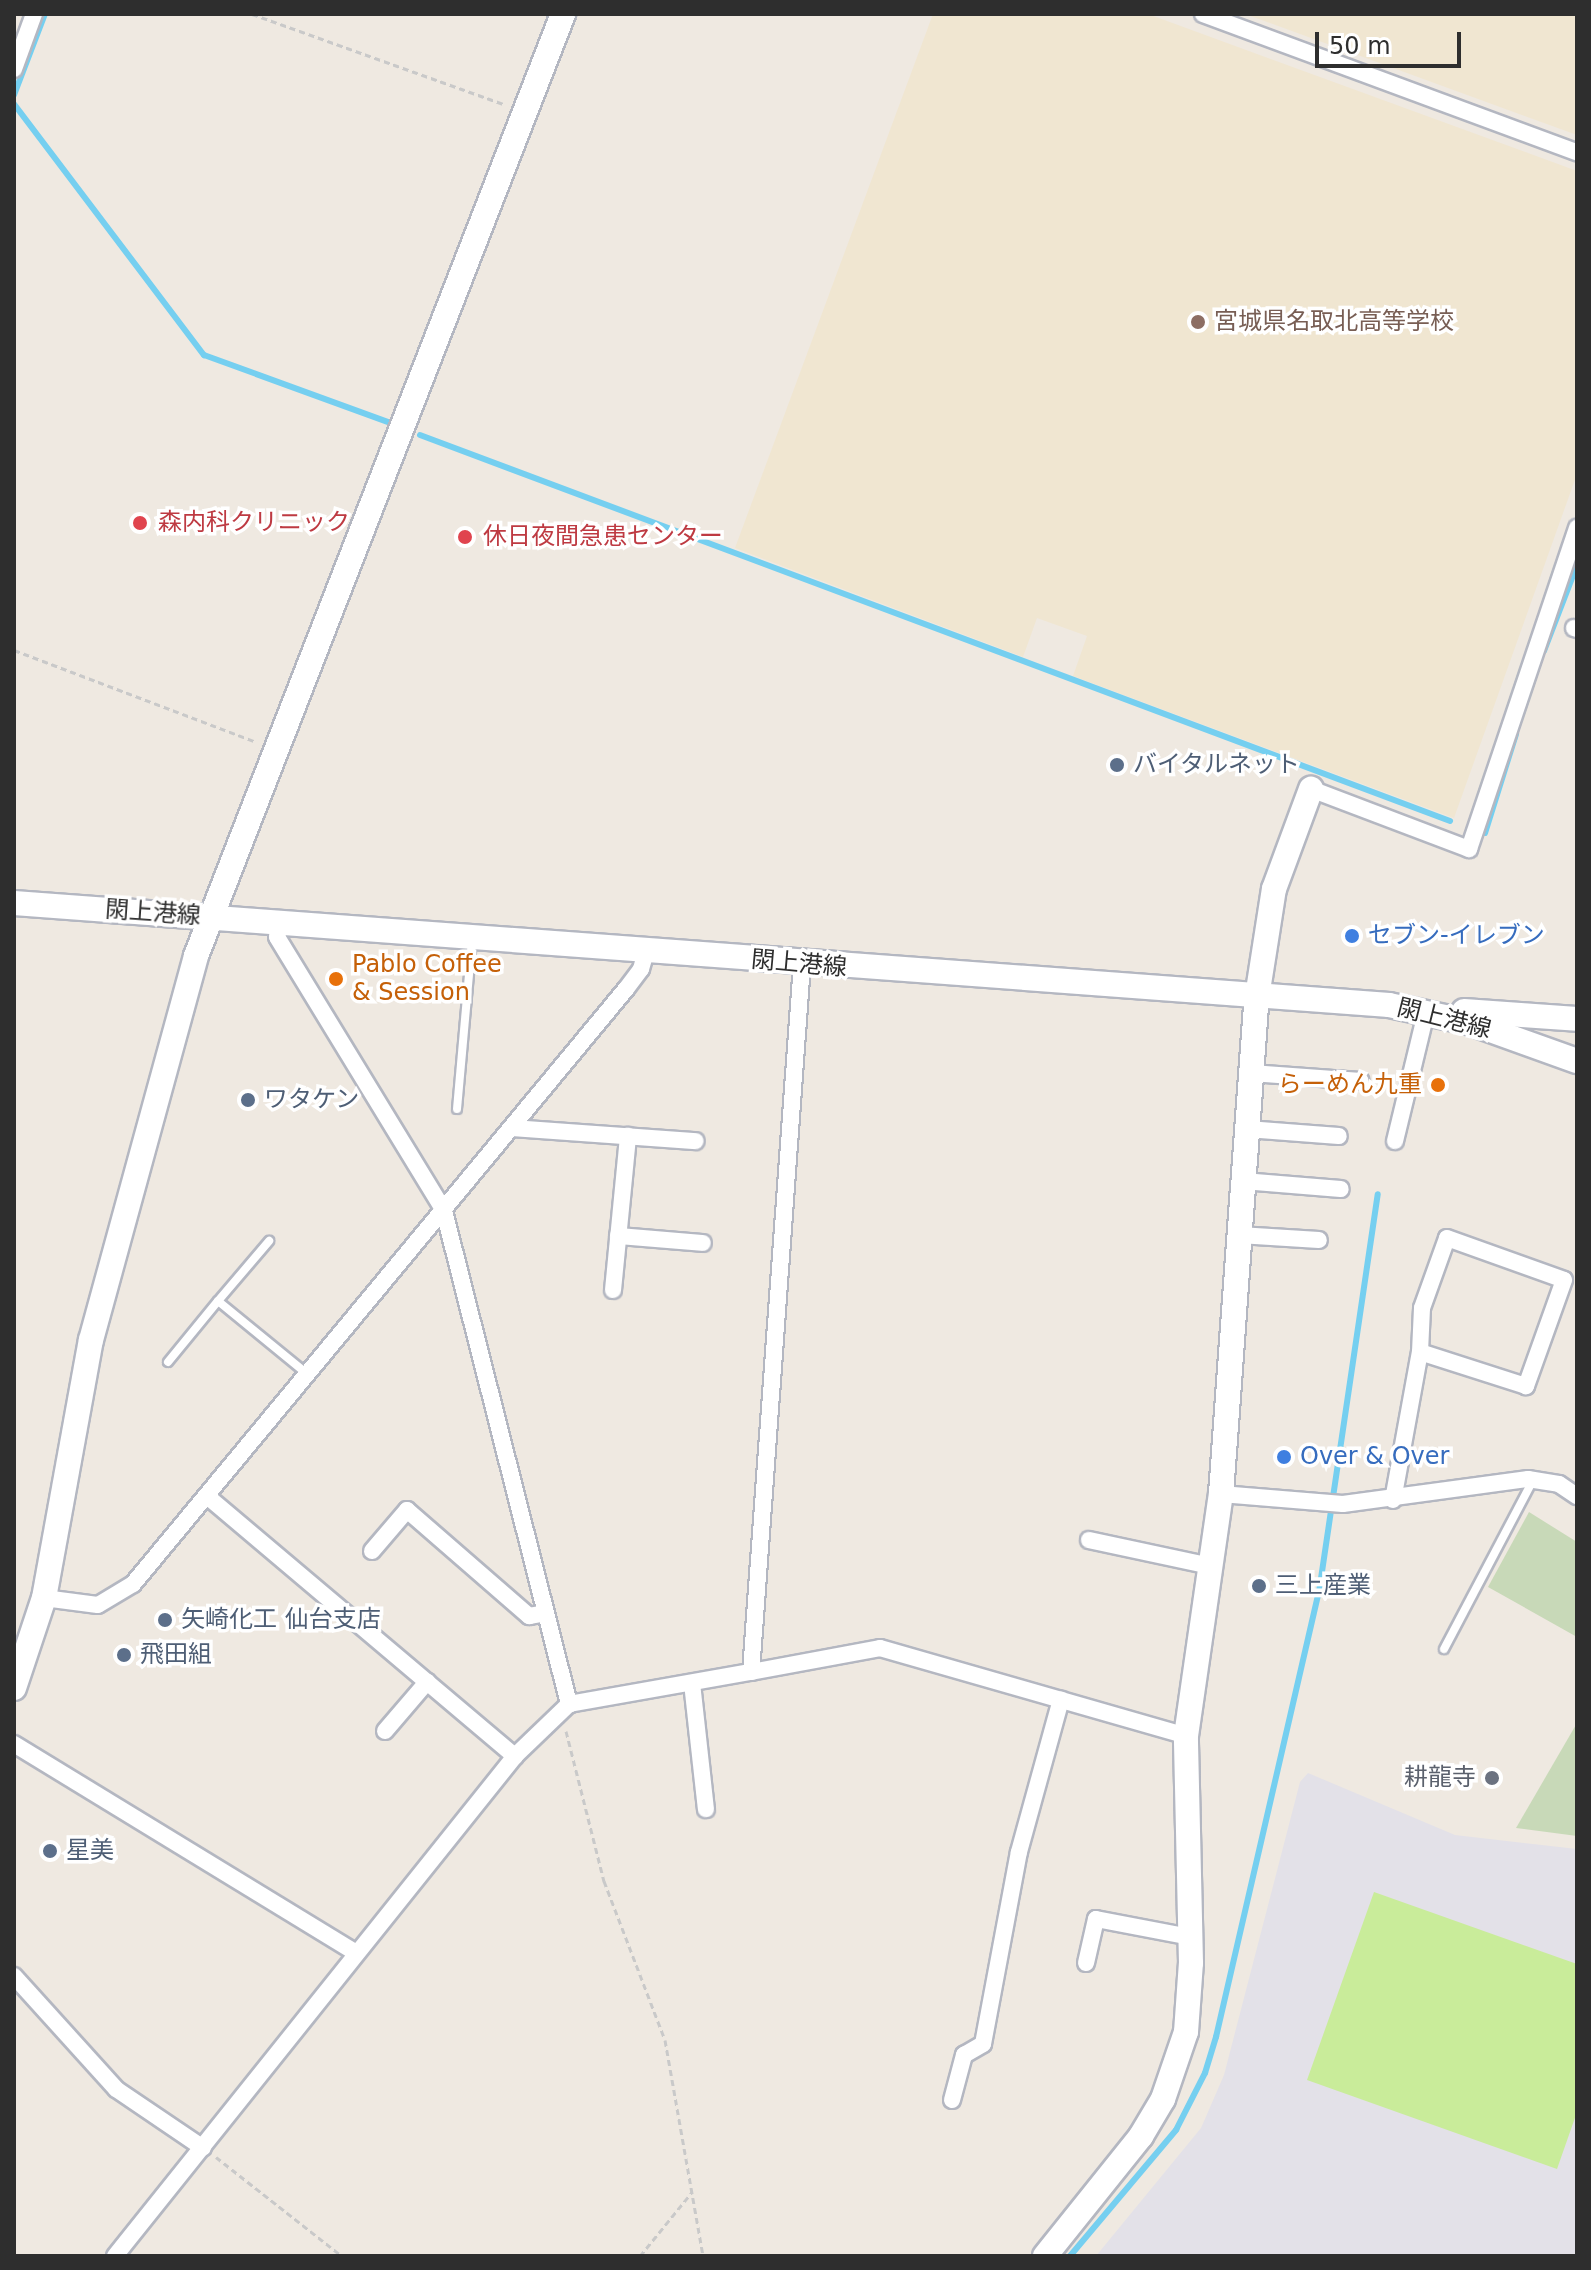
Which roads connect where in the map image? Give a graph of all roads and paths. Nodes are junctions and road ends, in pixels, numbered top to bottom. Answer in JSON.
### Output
{"nodes":[{"id":1,"x":34,"y":14,"type":"edge"},
{"id":2,"x":252,"y":14,"type":"edge"},
{"id":3,"x":563,"y":14,"type":"edge"},
{"id":4,"x":1203,"y":14,"type":"edge"},
{"id":5,"x":14,"y":69,"type":"edge"},
{"id":6,"x":526,"y":112,"type":"junction"},
{"id":7,"x":1577,"y":152,"type":"edge"},
{"id":8,"x":1577,"y":528,"type":"edge"},
{"id":9,"x":14,"y":650,"type":"edge"},
{"id":10,"x":275,"y":749,"type":"junction"},
{"id":11,"x":1311,"y":789,"type":"joint"},
{"id":12,"x":14,"y":903,"type":"edge"},
{"id":13,"x":211,"y":917,"type":"junction"},
{"id":14,"x":280,"y":919,"type":"junction"},
{"id":15,"x":472,"y":936,"type":"junction"},
{"id":16,"x":646,"y":951,"type":"junction"},
{"id":17,"x":802,"y":964,"type":"junction"},
{"id":18,"x":1257,"y":997,"type":"junction"},
{"id":19,"x":1389,"y":1005,"type":"junction"},
{"id":20,"x":1426,"y":1013,"type":"junction"},
{"id":21,"x":1552,"y":1052,"type":"junction"},
{"id":22,"x":1577,"y":1061,"type":"edge"},
{"id":23,"x":1251,"y":1073,"type":"junction"},
{"id":24,"x":1361,"y":1081,"type":"dead end"},
{"id":25,"x":457,"y":1109,"type":"dead end"},
{"id":26,"x":513,"y":1128,"type":"junction"},
{"id":27,"x":1247,"y":1129,"type":"junction"},
{"id":28,"x":628,"y":1136,"type":"junction"},
{"id":29,"x":1339,"y":1136,"type":"dead end"},
{"id":30,"x":696,"y":1141,"type":"dead end"},
{"id":31,"x":1395,"y":1141,"type":"dead end"},
{"id":32,"x":1243,"y":1181,"type":"junction"},
{"id":33,"x":1341,"y":1189,"type":"dead end"},
{"id":34,"x":444,"y":1211,"type":"junction"},
{"id":35,"x":1239,"y":1235,"type":"junction"},
{"id":36,"x":618,"y":1236,"type":"junction"},
{"id":37,"x":1319,"y":1240,"type":"dead end"},
{"id":38,"x":269,"y":1241,"type":"dead end"},
{"id":39,"x":703,"y":1243,"type":"dead end"},
{"id":40,"x":613,"y":1290,"type":"dead end"},
{"id":41,"x":218,"y":1301,"type":"junction"},
{"id":42,"x":1420,"y":1352,"type":"junction"},
{"id":43,"x":168,"y":1362,"type":"dead end"},
{"id":44,"x":306,"y":1373,"type":"junction"},
{"id":45,"x":1534,"y":1479,"type":"junction"},
{"id":46,"x":1221,"y":1494,"type":"junction"},
{"id":47,"x":1577,"y":1496,"type":"edge"},
{"id":48,"x":208,"y":1497,"type":"junction"},
{"id":49,"x":1393,"y":1500,"type":"junction"},
{"id":50,"x":1089,"y":1540,"type":"dead end"},
{"id":51,"x":372,"y":1551,"type":"dead end"},
{"id":52,"x":1210,"y":1566,"type":"junction"},
{"id":53,"x":44,"y":1598,"type":"junction"},
{"id":54,"x":546,"y":1613,"type":"junction"},
{"id":55,"x":1444,"y":1649,"type":"dead end"},
{"id":56,"x":751,"y":1672,"type":"junction"},
{"id":57,"x":427,"y":1682,"type":"junction"},
{"id":58,"x":692,"y":1683,"type":"junction"},
{"id":59,"x":14,"y":1688,"type":"edge"},
{"id":60,"x":1061,"y":1700,"type":"junction"},
{"id":61,"x":565,"y":1708,"type":"junction"},
{"id":62,"x":385,"y":1731,"type":"dead end"},
{"id":63,"x":1186,"y":1736,"type":"junction"},
{"id":64,"x":14,"y":1744,"type":"edge"},
{"id":65,"x":515,"y":1756,"type":"junction"},
{"id":66,"x":706,"y":1809,"type":"dead end"},
{"id":67,"x":1190,"y":1937,"type":"junction"},
{"id":68,"x":355,"y":1952,"type":"junction"},
{"id":69,"x":1086,"y":1963,"type":"dead end"},
{"id":70,"x":14,"y":1976,"type":"edge"},
{"id":71,"x":952,"y":2100,"type":"dead end"},
{"id":72,"x":203,"y":2148,"type":"junction"},
{"id":73,"x":692,"y":2192,"type":"junction"},
{"id":74,"x":115,"y":2256,"type":"edge"},
{"id":75,"x":342,"y":2256,"type":"edge"},
{"id":76,"x":640,"y":2256,"type":"edge"},
{"id":77,"x":703,"y":2256,"type":"edge"},
{"id":78,"x":1045,"y":2256,"type":"edge"}],
"edges":[{"from":1,"to":5,"type":"street"},
{"from":2,"to":6,"type":"path"},
{"from":3,"to":6,"type":"street"},
{"from":4,"to":7,"type":"street"},
{"from":6,"to":10,"type":"street"},
{"from":8,"to":11,"type":"street"},
{"from":9,"to":10,"type":"path"},
{"from":10,"to":13,"type":"street"},
{"from":11,"to":18,"type":"street"},
{"from":12,"to":13,"type":"street","name":"閖上港線"},
{"from":13,"to":14,"type":"street","name":"閖上港線"},
{"from":13,"to":53,"type":"street"},
{"from":14,"to":15,"type":"street","name":"閖上港線"},
{"from":14,"to":34,"type":"street"},
{"from":15,"to":16,"type":"street","name":"閖上港線"},
{"from":15,"to":25,"type":"lane"},
{"from":16,"to":17,"type":"street","name":"閖上港線"},
{"from":16,"to":26,"type":"street"},
{"from":17,"to":18,"type":"street","name":"閖上港線"},
{"from":17,"to":56,"type":"street"},
{"from":18,"to":19,"type":"street","name":"閖上港線"},
{"from":18,"to":23,"type":"street"},
{"from":19,"to":20,"type":"street","name":"閖上港線"},
{"from":19,"to":21,"type":"street"},
{"from":20,"to":21,"type":"street","name":"閖上港線"},
{"from":20,"to":31,"type":"street"},
{"from":21,"to":22,"type":"street","name":"閖上港線"},
{"from":23,"to":24,"type":"street"},
{"from":23,"to":27,"type":"street"},
{"from":26,"to":28,"type":"street"},
{"from":26,"to":34,"type":"street"},
{"from":27,"to":29,"type":"street"},
{"from":27,"to":32,"type":"street"},
{"from":28,"to":30,"type":"street"},
{"from":28,"to":36,"type":"street"},
{"from":32,"to":33,"type":"street"},
{"from":32,"to":35,"type":"street"},
{"from":34,"to":44,"type":"street"},
{"from":34,"to":54,"type":"street"},
{"from":35,"to":37,"type":"street"},
{"from":35,"to":46,"type":"street"},
{"from":36,"to":39,"type":"street"},
{"from":36,"to":40,"type":"street"},
{"from":38,"to":41,"type":"lane"},
{"from":41,"to":43,"type":"lane"},
{"from":41,"to":44,"type":"lane"},
{"from":42,"to":42,"type":"street"},
{"from":42,"to":49,"type":"street"},
{"from":44,"to":48,"type":"street"},
{"from":45,"to":47,"type":"street"},
{"from":45,"to":49,"type":"street"},
{"from":45,"to":55,"type":"lane"},
{"from":46,"to":49,"type":"street"},
{"from":46,"to":52,"type":"street"},
{"from":48,"to":53,"type":"street"},
{"from":48,"to":57,"type":"street"},
{"from":50,"to":52,"type":"street"},
{"from":51,"to":54,"type":"street"},
{"from":52,"to":63,"type":"street"},
{"from":53,"to":59,"type":"street"},
{"from":54,"to":61,"type":"street"},
{"from":56,"to":58,"type":"street"},
{"from":56,"to":60,"type":"street"},
{"from":57,"to":62,"type":"street"},
{"from":57,"to":65,"type":"street"},
{"from":58,"to":61,"type":"street"},
{"from":58,"to":66,"type":"street"},
{"from":60,"to":63,"type":"street"},
{"from":60,"to":71,"type":"street"},
{"from":61,"to":65,"type":"street"},
{"from":61,"to":73,"type":"path"},
{"from":63,"to":67,"type":"street"},
{"from":64,"to":68,"type":"street"},
{"from":65,"to":68,"type":"street"},
{"from":67,"to":69,"type":"street"},
{"from":67,"to":78,"type":"street"},
{"from":68,"to":72,"type":"street"},
{"from":70,"to":72,"type":"street"},
{"from":72,"to":74,"type":"street"},
{"from":72,"to":75,"type":"path"},
{"from":73,"to":76,"type":"path"},
{"from":73,"to":77,"type":"path"}]}
